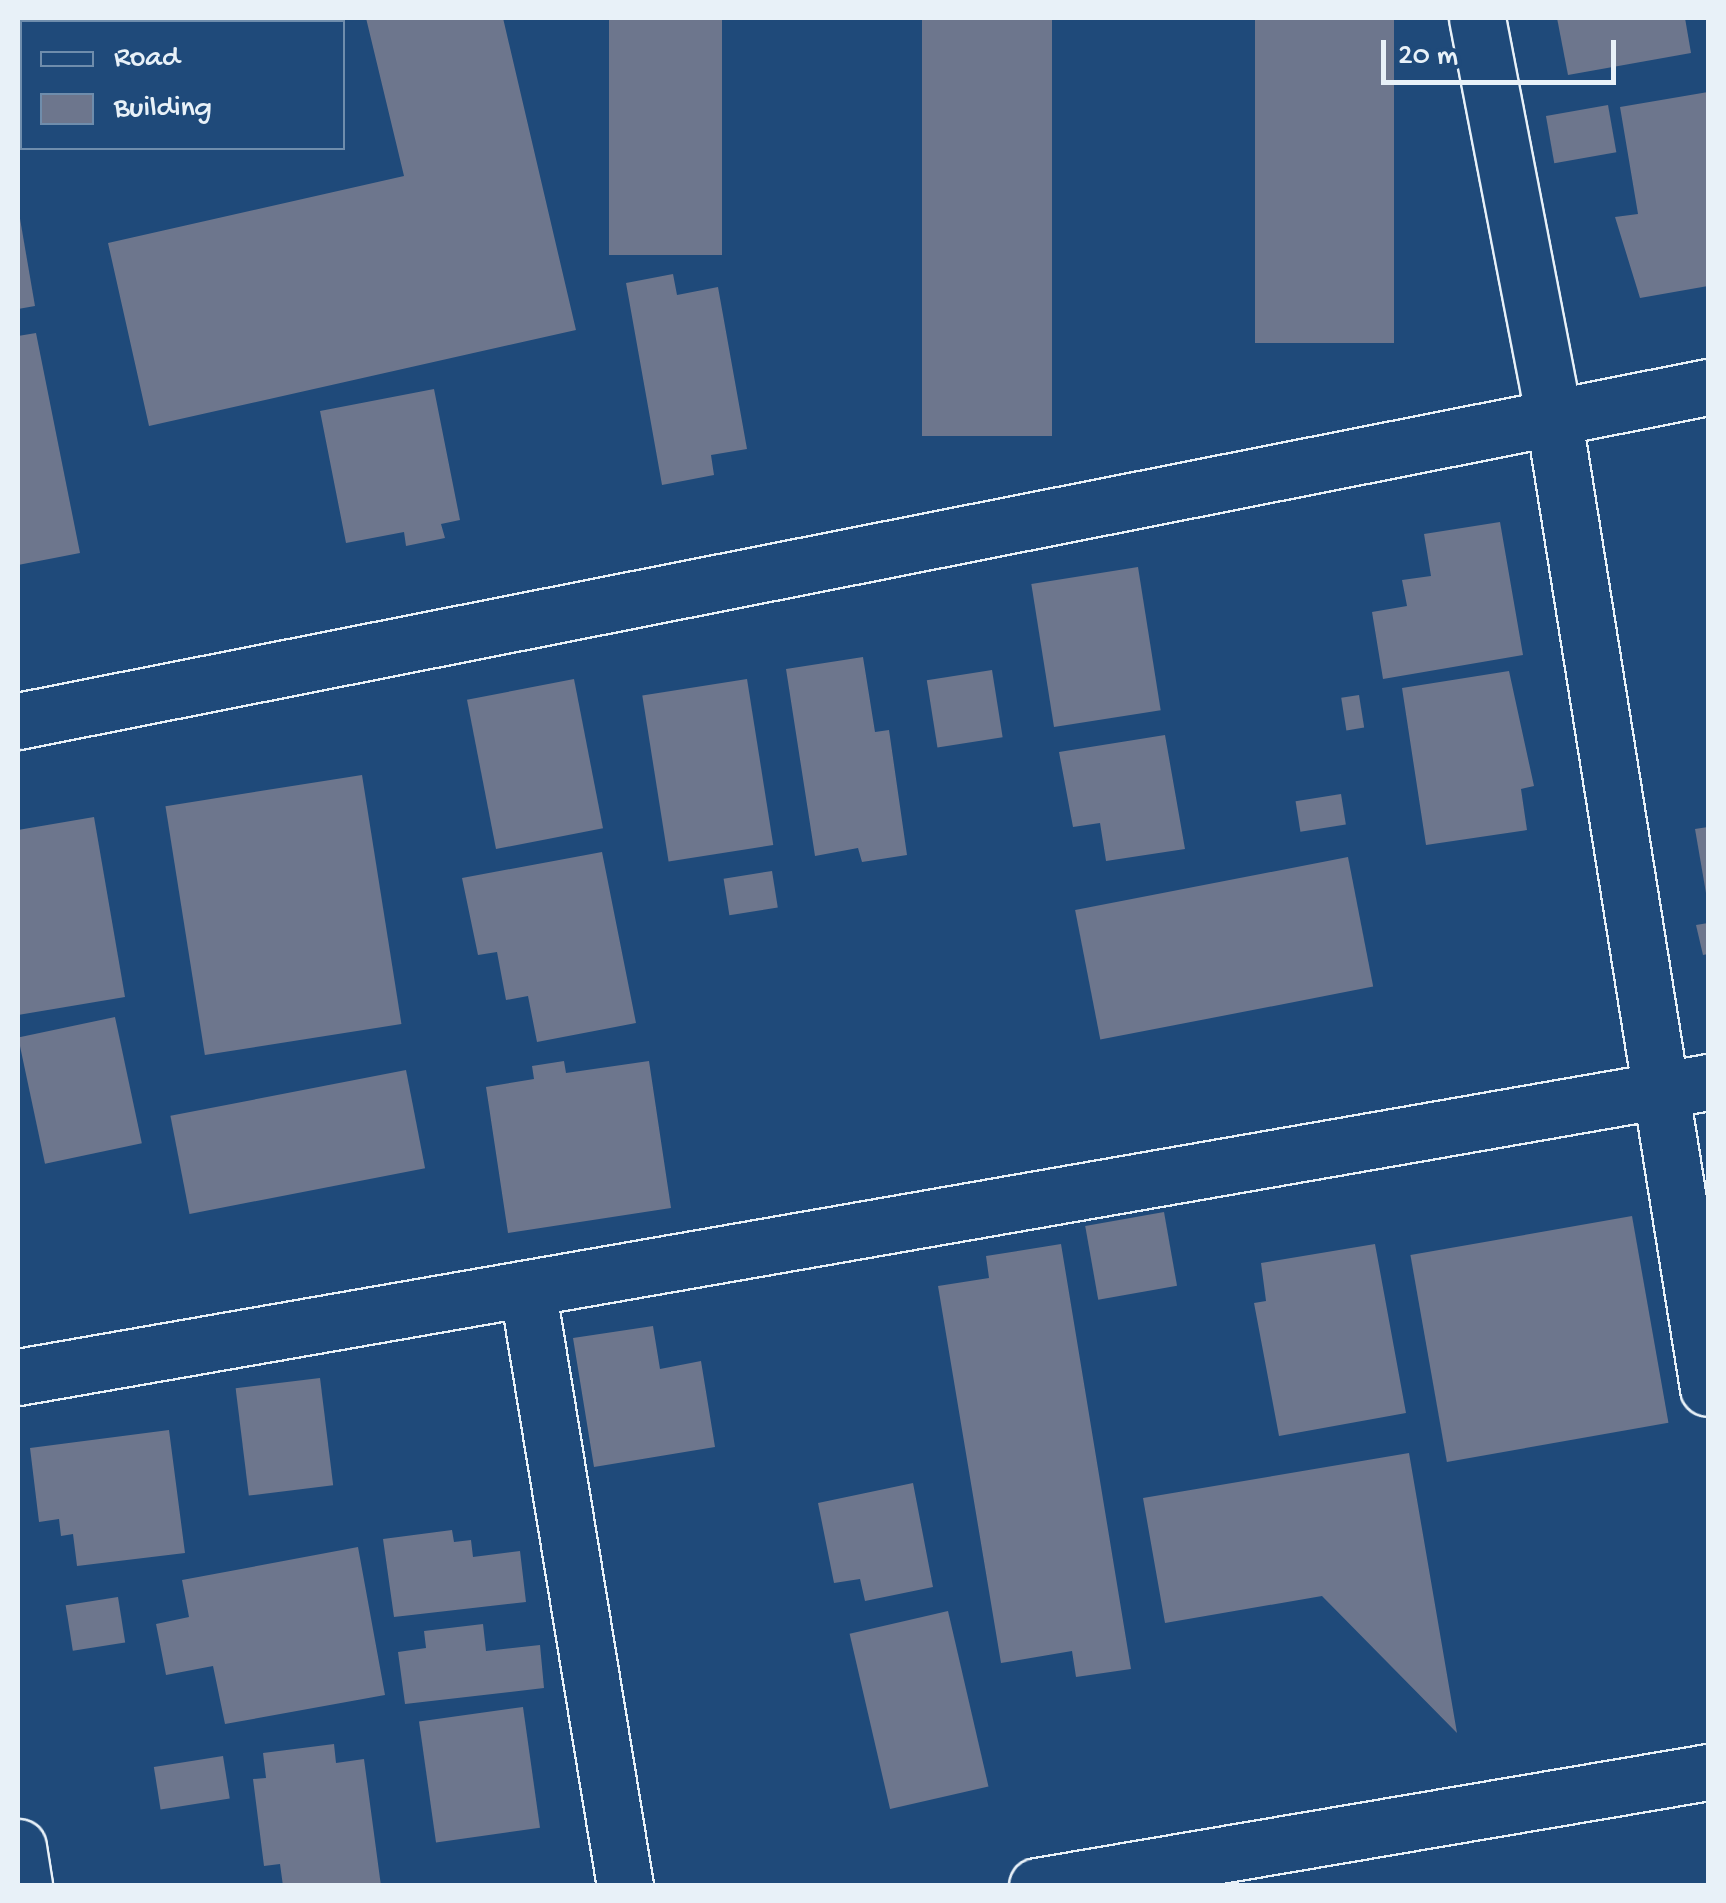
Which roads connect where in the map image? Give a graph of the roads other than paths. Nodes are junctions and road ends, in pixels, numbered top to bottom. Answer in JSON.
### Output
{"nodes":[{"id":1,"x":1477,"y":18,"type":"edge"},
{"id":2,"x":1708,"y":387,"type":"edge"},
{"id":3,"x":1554,"y":414,"type":"junction"},
{"id":4,"x":18,"y":722,"type":"edge"},
{"id":5,"x":1684,"y":1086,"type":"edge"},
{"id":6,"x":528,"y":1292,"type":"junction"},
{"id":7,"x":18,"y":1377,"type":"edge"},
{"id":8,"x":1708,"y":1388,"type":"edge"},
{"id":9,"x":1708,"y":1772,"type":"edge"},
{"id":10,"x":18,"y":1848,"type":"edge"},
{"id":11,"x":24,"y":1886,"type":"edge"},
{"id":12,"x":625,"y":1886,"type":"edge"},
{"id":13,"x":1037,"y":1886,"type":"edge"}],
"edges":[{"from":1,"to":3,"type":"street"},
{"from":2,"to":3,"type":"street"},
{"from":3,"to":4,"type":"street"},
{"from":3,"to":5,"type":"street"},
{"from":5,"to":6,"type":"street"},
{"from":5,"to":8,"type":"street"},
{"from":6,"to":7,"type":"street"},
{"from":6,"to":12,"type":"street"},
{"from":9,"to":13,"type":"street"},
{"from":10,"to":11,"type":"street"}]}
